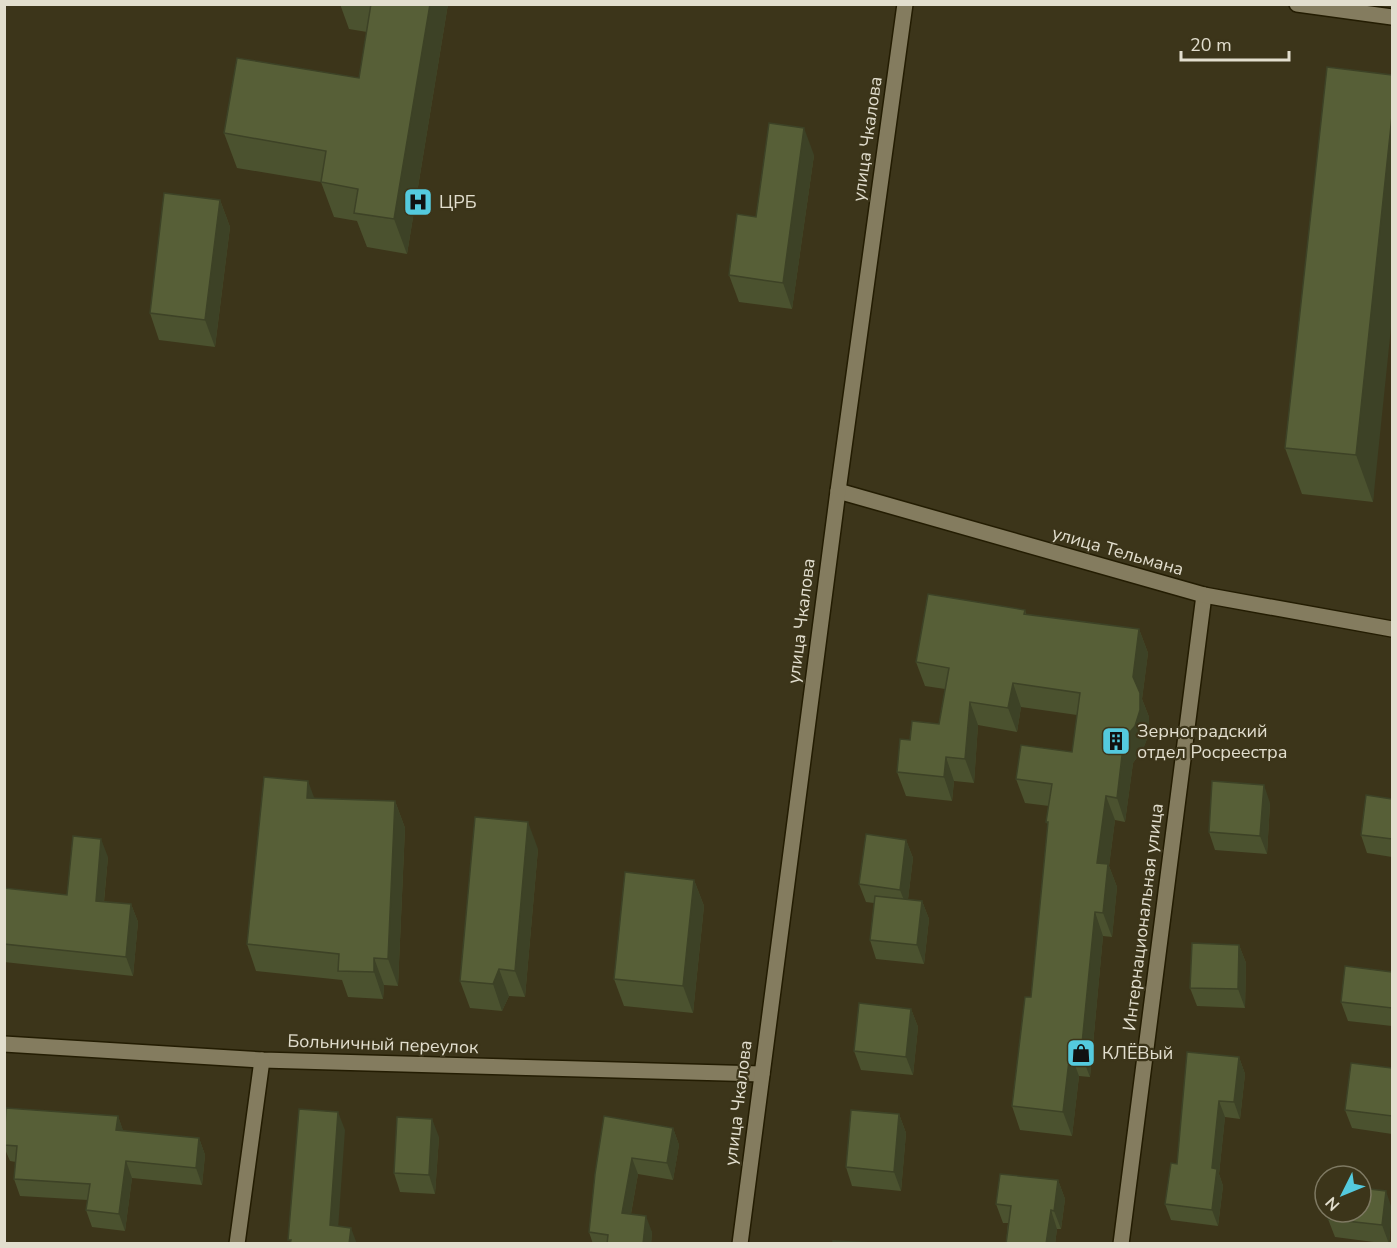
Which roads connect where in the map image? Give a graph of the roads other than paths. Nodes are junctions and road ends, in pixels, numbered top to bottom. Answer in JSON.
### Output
{"nodes":[{"id":1,"x":905,"y":4,"type":"edge"},
{"id":2,"x":1297,"y":4,"type":"edge"},
{"id":3,"x":1392,"y":16,"type":"edge"},
{"id":4,"x":838,"y":491,"type":"junction"},
{"id":5,"x":1204,"y":595,"type":"junction"},
{"id":6,"x":1392,"y":628,"type":"edge"},
{"id":7,"x":4,"y":1044,"type":"edge"},
{"id":8,"x":262,"y":1060,"type":"junction"},
{"id":9,"x":762,"y":1074,"type":"junction"},
{"id":10,"x":237,"y":1244,"type":"edge"},
{"id":11,"x":740,"y":1244,"type":"edge"},
{"id":12,"x":1121,"y":1244,"type":"edge"}],
"edges":[{"from":1,"to":4,"type":"street","name":"улица Чкалова"},
{"from":2,"to":3,"type":"street"},
{"from":4,"to":5,"type":"street","name":"улица Тельмана"},
{"from":4,"to":9,"type":"street","name":"улица Чкалова"},
{"from":5,"to":6,"type":"street","name":"улица Тельмана"},
{"from":5,"to":12,"type":"street","name":"Интернациональная улица"},
{"from":7,"to":8,"type":"street","name":"Больничный переулок"},
{"from":8,"to":9,"type":"street","name":"Больничный переулок"},
{"from":8,"to":10,"type":"street"},
{"from":9,"to":11,"type":"street","name":"улица Чкалова"}]}
